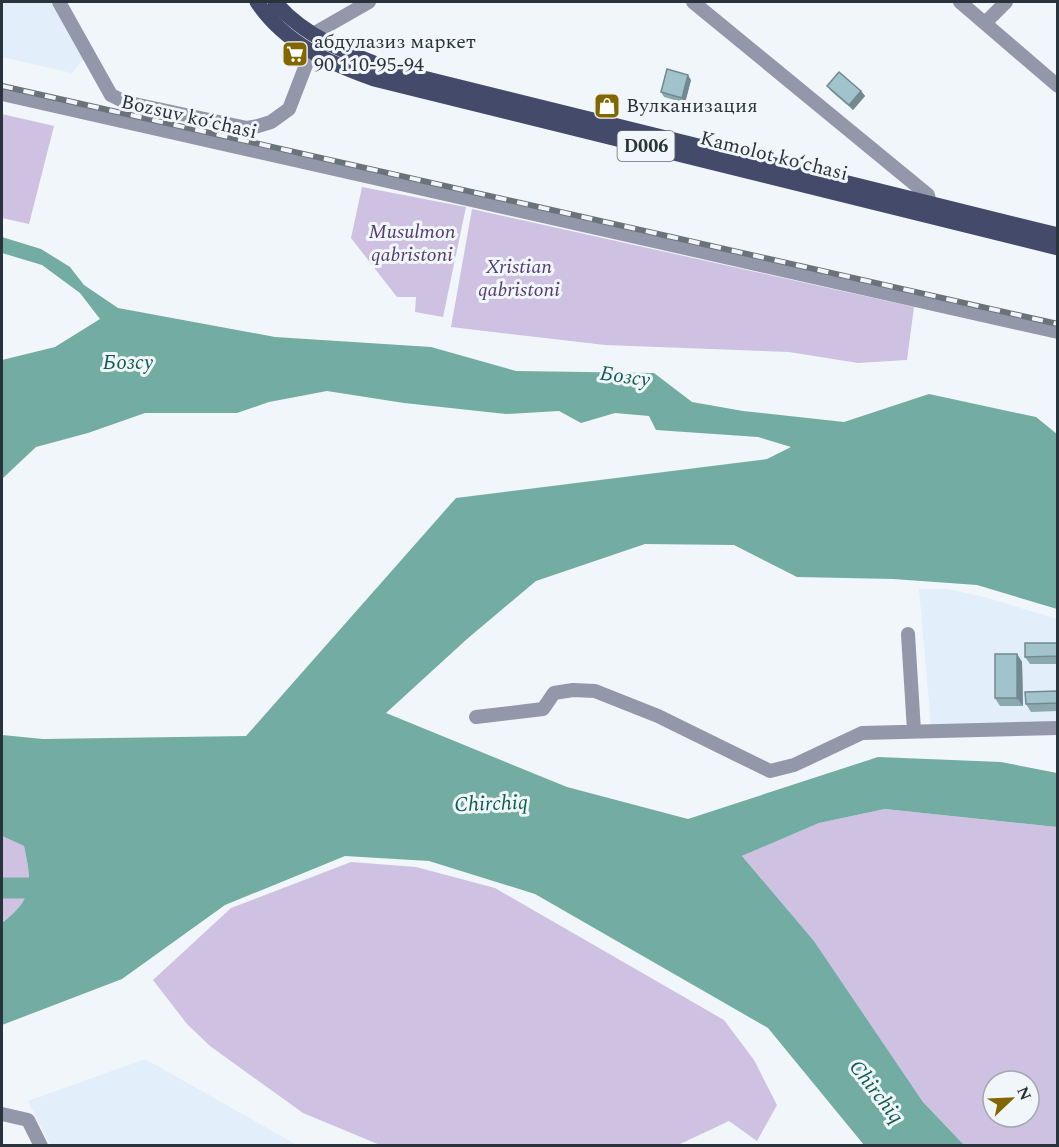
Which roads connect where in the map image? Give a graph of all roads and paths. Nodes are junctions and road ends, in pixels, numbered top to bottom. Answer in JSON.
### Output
{"nodes":[{"id":1,"x":59,"y":2,"type":"edge"},
{"id":2,"x":258,"y":2,"type":"edge"},
{"id":3,"x":275,"y":2,"type":"edge"},
{"id":4,"x":369,"y":2,"type":"edge"},
{"id":5,"x":693,"y":2,"type":"edge"},
{"id":6,"x":960,"y":2,"type":"edge"},
{"id":7,"x":1006,"y":2,"type":"edge"},
{"id":8,"x":985,"y":24,"type":"junction"},
{"id":9,"x":313,"y":34,"type":"junction"},
{"id":10,"x":311,"y":52,"type":"junction"},
{"id":11,"x":1058,"y":86,"type":"edge"},
{"id":12,"x":2,"y":94,"type":"edge"},
{"id":13,"x":930,"y":204,"type":"junction"},
{"id":14,"x":1058,"y":235,"type":"edge"},
{"id":15,"x":1058,"y":248,"type":"edge"},
{"id":16,"x":1058,"y":332,"type":"edge"},
{"id":17,"x":908,"y":634,"type":"dead end"},
{"id":18,"x":476,"y":717,"type":"dead end"},
{"id":19,"x":1058,"y":728,"type":"edge"},
{"id":20,"x":914,"y":731,"type":"junction"},
{"id":21,"x":2,"y":1114,"type":"edge"},
{"id":22,"x":41,"y":1146,"type":"edge"}],
"edges":[{"from":1,"to":10,"type":"street"},
{"from":2,"to":10,"type":"main road","name":"Kamolot ko‘chasi","number":"D006"},
{"from":3,"to":9,"type":"main road","number":"D006"},
{"from":4,"to":9,"type":"street"},
{"from":5,"to":13,"type":"street"},
{"from":6,"to":8,"type":"street"},
{"from":7,"to":8,"type":"street"},
{"from":8,"to":11,"type":"street"},
{"from":9,"to":13,"type":"main road","number":"D006"},
{"from":10,"to":15,"type":"main road","name":"Kamolot ko‘chasi","number":"D006"},
{"from":12,"to":16,"type":"street","name":"Bozsuv ko‘chasi"},
{"from":13,"to":14,"type":"main road","number":"D006"},
{"from":17,"to":20,"type":"street"},
{"from":18,"to":20,"type":"street"},
{"from":19,"to":20,"type":"street"},
{"from":21,"to":22,"type":"street"}]}
